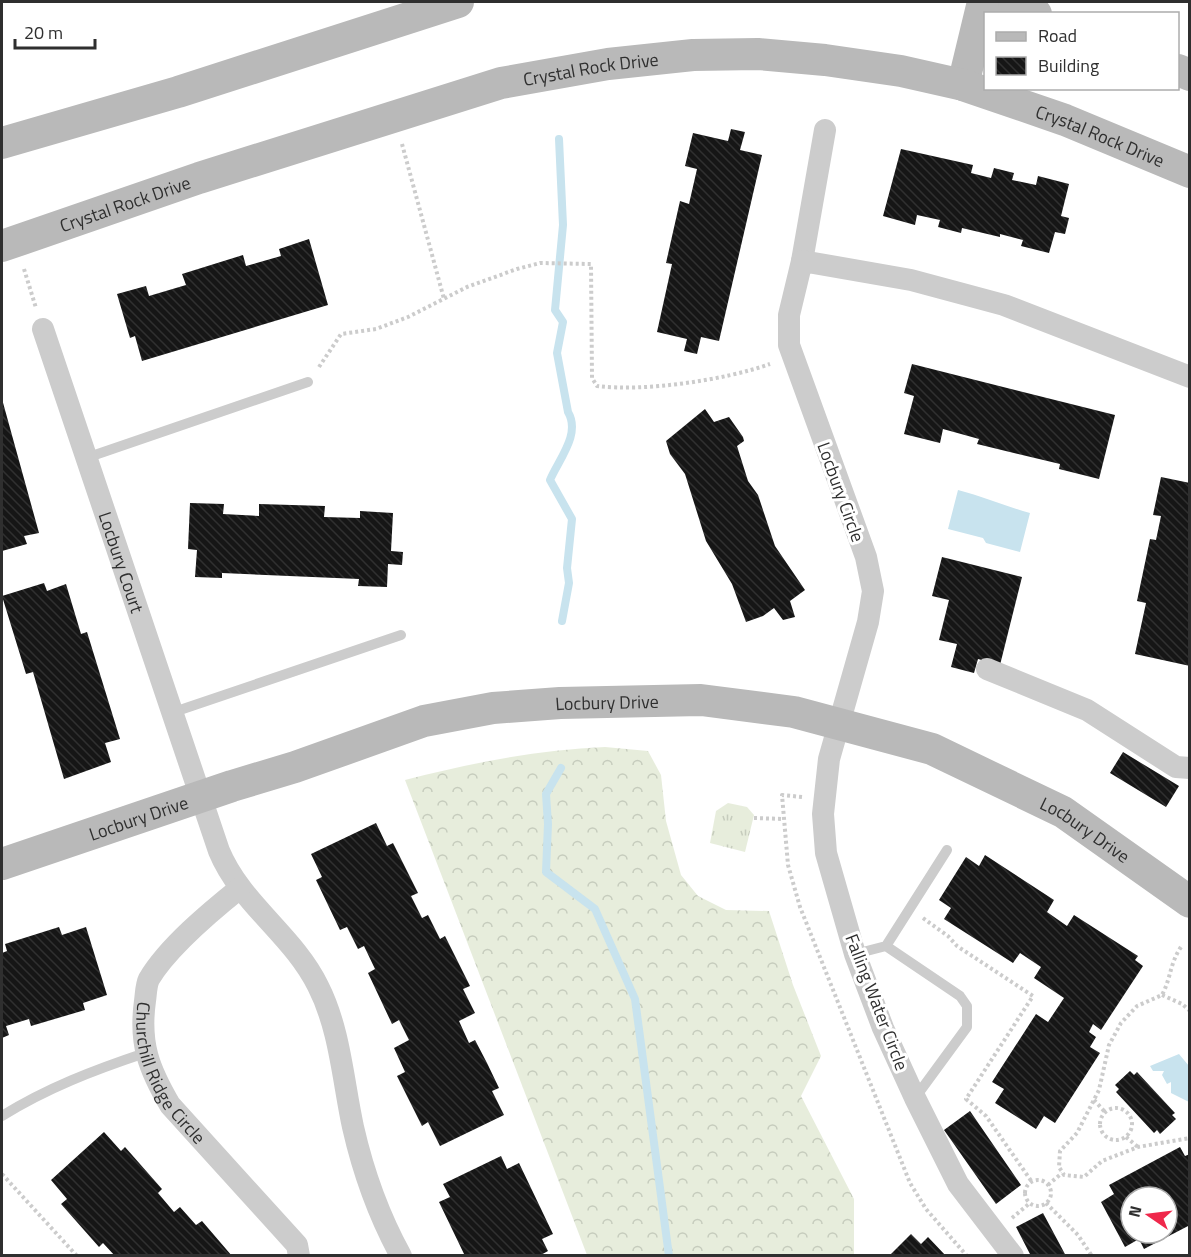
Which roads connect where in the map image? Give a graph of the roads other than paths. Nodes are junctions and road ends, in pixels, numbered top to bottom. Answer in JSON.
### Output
{"nodes":[{"id":1,"x":458,"y":2,"type":"edge"},
{"id":2,"x":983,"y":2,"type":"edge"},
{"id":3,"x":997,"y":2,"type":"edge"},
{"id":4,"x":1030,"y":12,"type":"edge"},
{"id":5,"x":963,"y":85,"type":"junction"},
{"id":6,"x":825,"y":130,"type":"dead end"},
{"id":7,"x":2,"y":143,"type":"edge"},
{"id":8,"x":1190,"y":172,"type":"edge"},
{"id":9,"x":12,"y":255,"type":"edge"},
{"id":10,"x":802,"y":261,"type":"junction"},
{"id":11,"x":43,"y":329,"type":"road end"},
{"id":12,"x":1190,"y":377,"type":"edge"},
{"id":13,"x":308,"y":382,"type":"road end"},
{"id":14,"x":86,"y":458,"type":"junction"},
{"id":15,"x":401,"y":635,"type":"dead end"},
{"id":16,"x":987,"y":669,"type":"dead end"},
{"id":17,"x":174,"y":712,"type":"junction"},
{"id":18,"x":839,"y":723,"type":"junction"},
{"id":19,"x":1190,"y":768,"type":"edge"},
{"id":20,"x":200,"y":797,"type":"junction"},
{"id":21,"x":947,"y":850,"type":"dead end"},
{"id":22,"x":2,"y":864,"type":"edge"},
{"id":23,"x":240,"y":888,"type":"junction"},
{"id":24,"x":1190,"y":902,"type":"edge"},
{"id":25,"x":886,"y":946,"type":"junction"},
{"id":26,"x":855,"y":954,"type":"junction"},
{"id":27,"x":145,"y":1053,"type":"junction"},
{"id":28,"x":915,"y":1098,"type":"junction"},
{"id":29,"x":2,"y":1116,"type":"edge"},
{"id":30,"x":299,"y":1256,"type":"edge"},
{"id":31,"x":400,"y":1256,"type":"edge"},
{"id":32,"x":1013,"y":1256,"type":"edge"}],
"edges":[{"from":1,"to":7,"type":"main road"},
{"from":2,"to":5,"type":"main road"},
{"from":3,"to":4,"type":"main road"},
{"from":5,"to":8,"type":"main road","name":"Crystal Rock Drive"},
{"from":5,"to":9,"type":"main road","name":"Crystal Rock Drive"},
{"from":6,"to":10,"type":"street","name":"Locbury Circle"},
{"from":10,"to":12,"type":"street"},
{"from":10,"to":18,"type":"street","name":"Locbury Circle"},
{"from":11,"to":14,"type":"street","name":"Locbury Court"},
{"from":13,"to":14,"type":"lane"},
{"from":14,"to":17,"type":"street","name":"Locbury Court"},
{"from":15,"to":17,"type":"lane"},
{"from":16,"to":19,"type":"street"},
{"from":17,"to":20,"type":"street","name":"Locbury Court"},
{"from":18,"to":20,"type":"main road","name":"Locbury Drive"},
{"from":18,"to":24,"type":"main road","name":"Locbury Drive"},
{"from":18,"to":26,"type":"street","name":"Falling Water Circle"},
{"from":20,"to":22,"type":"main road","name":"Locbury Drive"},
{"from":20,"to":23,"type":"street"},
{"from":21,"to":25,"type":"lane"},
{"from":23,"to":27,"type":"street","name":"Churchill Ridge Circle"},
{"from":23,"to":31,"type":"street"},
{"from":25,"to":26,"type":"lane"},
{"from":25,"to":28,"type":"lane"},
{"from":26,"to":28,"type":"street","name":"Falling Water Circle"},
{"from":27,"to":29,"type":"lane"},
{"from":27,"to":30,"type":"street","name":"Churchill Ridge Circle"},
{"from":28,"to":32,"type":"street","name":"Falling Water Circle"}]}
